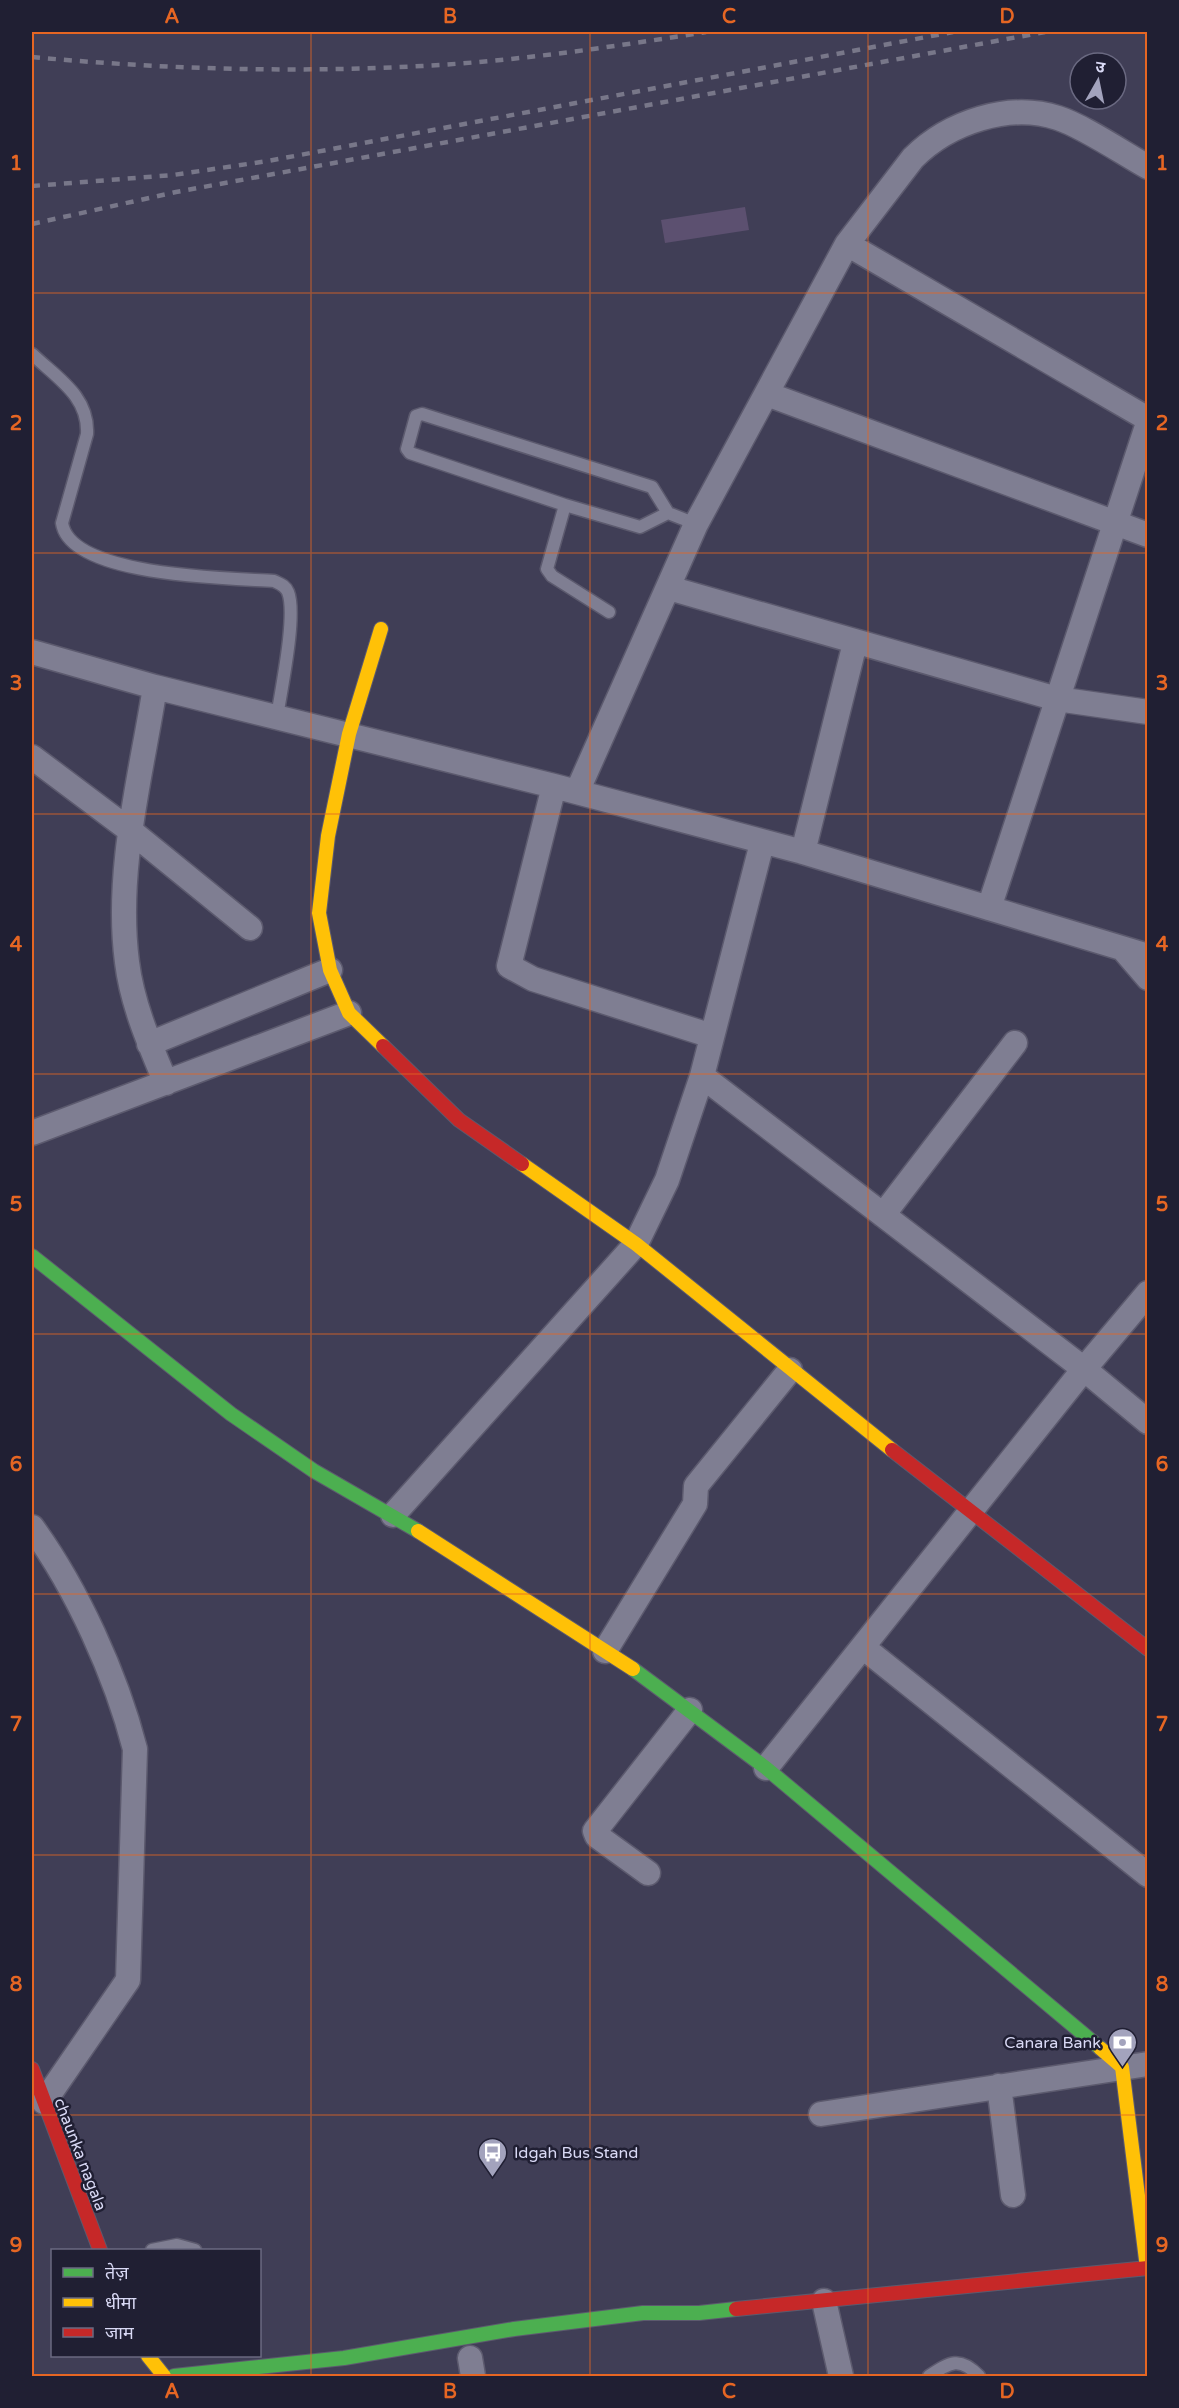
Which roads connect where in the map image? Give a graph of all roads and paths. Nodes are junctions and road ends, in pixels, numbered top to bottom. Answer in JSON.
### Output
{"nodes":[{"id":1,"x":1148,"y":167,"type":"edge"},
{"id":2,"x":847,"y":244,"type":"junction"},
{"id":3,"x":32,"y":354,"type":"edge"},
{"id":4,"x":767,"y":394,"type":"junction"},
{"id":5,"x":1148,"y":421,"type":"edge"},
{"id":6,"x":565,"y":505,"type":"junction"},
{"id":7,"x":668,"y":513,"type":"junction"},
{"id":8,"x":696,"y":524,"type":"junction"},
{"id":9,"x":1116,"y":524,"type":"junction"},
{"id":10,"x":1148,"y":535,"type":"edge"},
{"id":11,"x":669,"y":588,"type":"junction"},
{"id":12,"x":609,"y":612,"type":"dead end"},
{"id":13,"x":381,"y":629,"type":"dead end"},
{"id":14,"x":855,"y":643,"type":"junction"},
{"id":15,"x":32,"y":652,"type":"edge"},
{"id":16,"x":155,"y":687,"type":"junction"},
{"id":17,"x":1057,"y":699,"type":"junction"},
{"id":18,"x":1148,"y":712,"type":"edge"},
{"id":19,"x":277,"y":717,"type":"junction"},
{"id":20,"x":349,"y":734,"type":"junction"},
{"id":21,"x":32,"y":757,"type":"edge"},
{"id":22,"x":554,"y":786,"type":"junction"},
{"id":23,"x":577,"y":792,"type":"junction"},
{"id":24,"x":132,"y":832,"type":"junction"},
{"id":25,"x":762,"y":843,"type":"junction"},
{"id":26,"x":803,"y":852,"type":"junction"},
{"id":27,"x":989,"y":908,"type":"junction"},
{"id":28,"x":250,"y":928,"type":"dead end"},
{"id":29,"x":1123,"y":949,"type":"junction"},
{"id":30,"x":1148,"y":956,"type":"edge"},
{"id":31,"x":330,"y":970,"type":"junction"},
{"id":32,"x":1148,"y":978,"type":"edge"},
{"id":33,"x":349,"y":1013,"type":"junction"},
{"id":34,"x":712,"y":1036,"type":"junction"},
{"id":35,"x":1015,"y":1043,"type":"dead end"},
{"id":36,"x":149,"y":1044,"type":"junction"},
{"id":37,"x":702,"y":1076,"type":"junction"},
{"id":38,"x":166,"y":1083,"type":"junction"},
{"id":39,"x":32,"y":1133,"type":"edge"},
{"id":40,"x":883,"y":1215,"type":"junction"},
{"id":41,"x":636,"y":1244,"type":"junction"},
{"id":42,"x":32,"y":1256,"type":"edge"},
{"id":43,"x":1148,"y":1293,"type":"edge"},
{"id":44,"x":1084,"y":1369,"type":"junction"},
{"id":45,"x":790,"y":1370,"type":"junction"},
{"id":46,"x":1148,"y":1422,"type":"edge"},
{"id":47,"x":973,"y":1511,"type":"junction"},
{"id":48,"x":393,"y":1515,"type":"junction"},
{"id":49,"x":32,"y":1527,"type":"edge"},
{"id":50,"x":864,"y":1648,"type":"junction"},
{"id":51,"x":1148,"y":1648,"type":"edge"},
{"id":52,"x":605,"y":1651,"type":"junction"},
{"id":53,"x":690,"y":1710,"type":"junction"},
{"id":54,"x":766,"y":1768,"type":"junction"},
{"id":55,"x":648,"y":1873,"type":"dead end"},
{"id":56,"x":1148,"y":1875,"type":"edge"},
{"id":57,"x":1148,"y":2064,"type":"edge"},
{"id":58,"x":1122,"y":2067,"type":"junction"},
{"id":59,"x":32,"y":2069,"type":"edge"},
{"id":60,"x":999,"y":2086,"type":"junction"},
{"id":61,"x":44,"y":2102,"type":"junction"},
{"id":62,"x":821,"y":2114,"type":"dead end"},
{"id":63,"x":1013,"y":2195,"type":"dead end"},
{"id":64,"x":100,"y":2249,"type":"edge"},
{"id":65,"x":157,"y":2249,"type":"edge"},
{"id":66,"x":191,"y":2249,"type":"edge"},
{"id":67,"x":1147,"y":2268,"type":"edge"},
{"id":68,"x":824,"y":2301,"type":"junction"},
{"id":69,"x":695,"y":2317,"type":"junction"},
{"id":70,"x":648,"y":2328,"type":"dead end"},
{"id":71,"x":142,"y":2359,"type":"edge"},
{"id":72,"x":228,"y":2362,"type":"edge"},
{"id":73,"x":164,"y":2376,"type":"edge"},
{"id":74,"x":174,"y":2376,"type":"edge"},
{"id":75,"x":841,"y":2376,"type":"edge"},
{"id":76,"x":929,"y":2376,"type":"edge"},
{"id":77,"x":979,"y":2376,"type":"edge"}],
"edges":[{"from":1,"to":2,"type":"street"},
{"from":2,"to":4,"type":"street"},
{"from":2,"to":5,"type":"street"},
{"from":3,"to":19,"type":"lane"},
{"from":4,"to":8,"type":"street"},
{"from":4,"to":9,"type":"street"},
{"from":5,"to":9,"type":"street"},
{"from":6,"to":7,"type":"lane"},
{"from":6,"to":7,"type":"lane"},
{"from":6,"to":12,"type":"lane"},
{"from":7,"to":8,"type":"lane"},
{"from":8,"to":11,"type":"street"},
{"from":9,"to":10,"type":"street"},
{"from":9,"to":17,"type":"street"},
{"from":11,"to":14,"type":"street"},
{"from":11,"to":23,"type":"street"},
{"from":13,"to":20,"type":"street"},
{"from":14,"to":17,"type":"street"},
{"from":14,"to":26,"type":"street"},
{"from":15,"to":16,"type":"street"},
{"from":16,"to":19,"type":"street"},
{"from":16,"to":24,"type":"street"},
{"from":17,"to":18,"type":"street"},
{"from":17,"to":27,"type":"street"},
{"from":19,"to":20,"type":"street"},
{"from":20,"to":22,"type":"street"},
{"from":20,"to":31,"type":"street"},
{"from":21,"to":24,"type":"street"},
{"from":22,"to":23,"type":"street"},
{"from":22,"to":34,"type":"street"},
{"from":23,"to":25,"type":"street"},
{"from":24,"to":28,"type":"street"},
{"from":24,"to":36,"type":"street"},
{"from":25,"to":26,"type":"street"},
{"from":25,"to":34,"type":"street"},
{"from":26,"to":27,"type":"street"},
{"from":27,"to":29,"type":"street"},
{"from":29,"to":30,"type":"street"},
{"from":29,"to":32,"type":"street"},
{"from":31,"to":33,"type":"street"},
{"from":31,"to":36,"type":"street"},
{"from":33,"to":38,"type":"street"},
{"from":33,"to":41,"type":"street"},
{"from":34,"to":37,"type":"street"},
{"from":35,"to":40,"type":"street"},
{"from":36,"to":38,"type":"street"},
{"from":37,"to":40,"type":"street"},
{"from":37,"to":41,"type":"street"},
{"from":38,"to":39,"type":"street"},
{"from":40,"to":44,"type":"street"},
{"from":41,"to":45,"type":"street"},
{"from":41,"to":48,"type":"street"},
{"from":42,"to":48,"type":"street"},
{"from":43,"to":44,"type":"street"},
{"from":44,"to":46,"type":"street"},
{"from":44,"to":47,"type":"street"},
{"from":45,"to":47,"type":"street"},
{"from":45,"to":52,"type":"street"},
{"from":47,"to":50,"type":"street"},
{"from":47,"to":51,"type":"street"},
{"from":48,"to":52,"type":"street"},
{"from":49,"to":61,"type":"street"},
{"from":50,"to":54,"type":"street"},
{"from":50,"to":56,"type":"street"},
{"from":52,"to":53,"type":"street"},
{"from":53,"to":54,"type":"street"},
{"from":53,"to":55,"type":"street"},
{"from":54,"to":58,"type":"street"},
{"from":57,"to":58,"type":"street"},
{"from":58,"to":60,"type":"street"},
{"from":58,"to":67,"type":"street"},
{"from":59,"to":61,"type":"street","name":"chaunka nagala"},
{"from":60,"to":62,"type":"street"},
{"from":60,"to":63,"type":"street"},
{"from":61,"to":64,"type":"street","name":"chaunka nagala"},
{"from":65,"to":66,"type":"lane"},
{"from":67,"to":68,"type":"street"},
{"from":68,"to":69,"type":"street"},
{"from":68,"to":75,"type":"street"},
{"from":69,"to":70,"type":"street"},
{"from":69,"to":72,"type":"street"},
{"from":71,"to":73,"type":"street"},
{"from":72,"to":74,"type":"street"},
{"from":76,"to":77,"type":"lane"}]}
